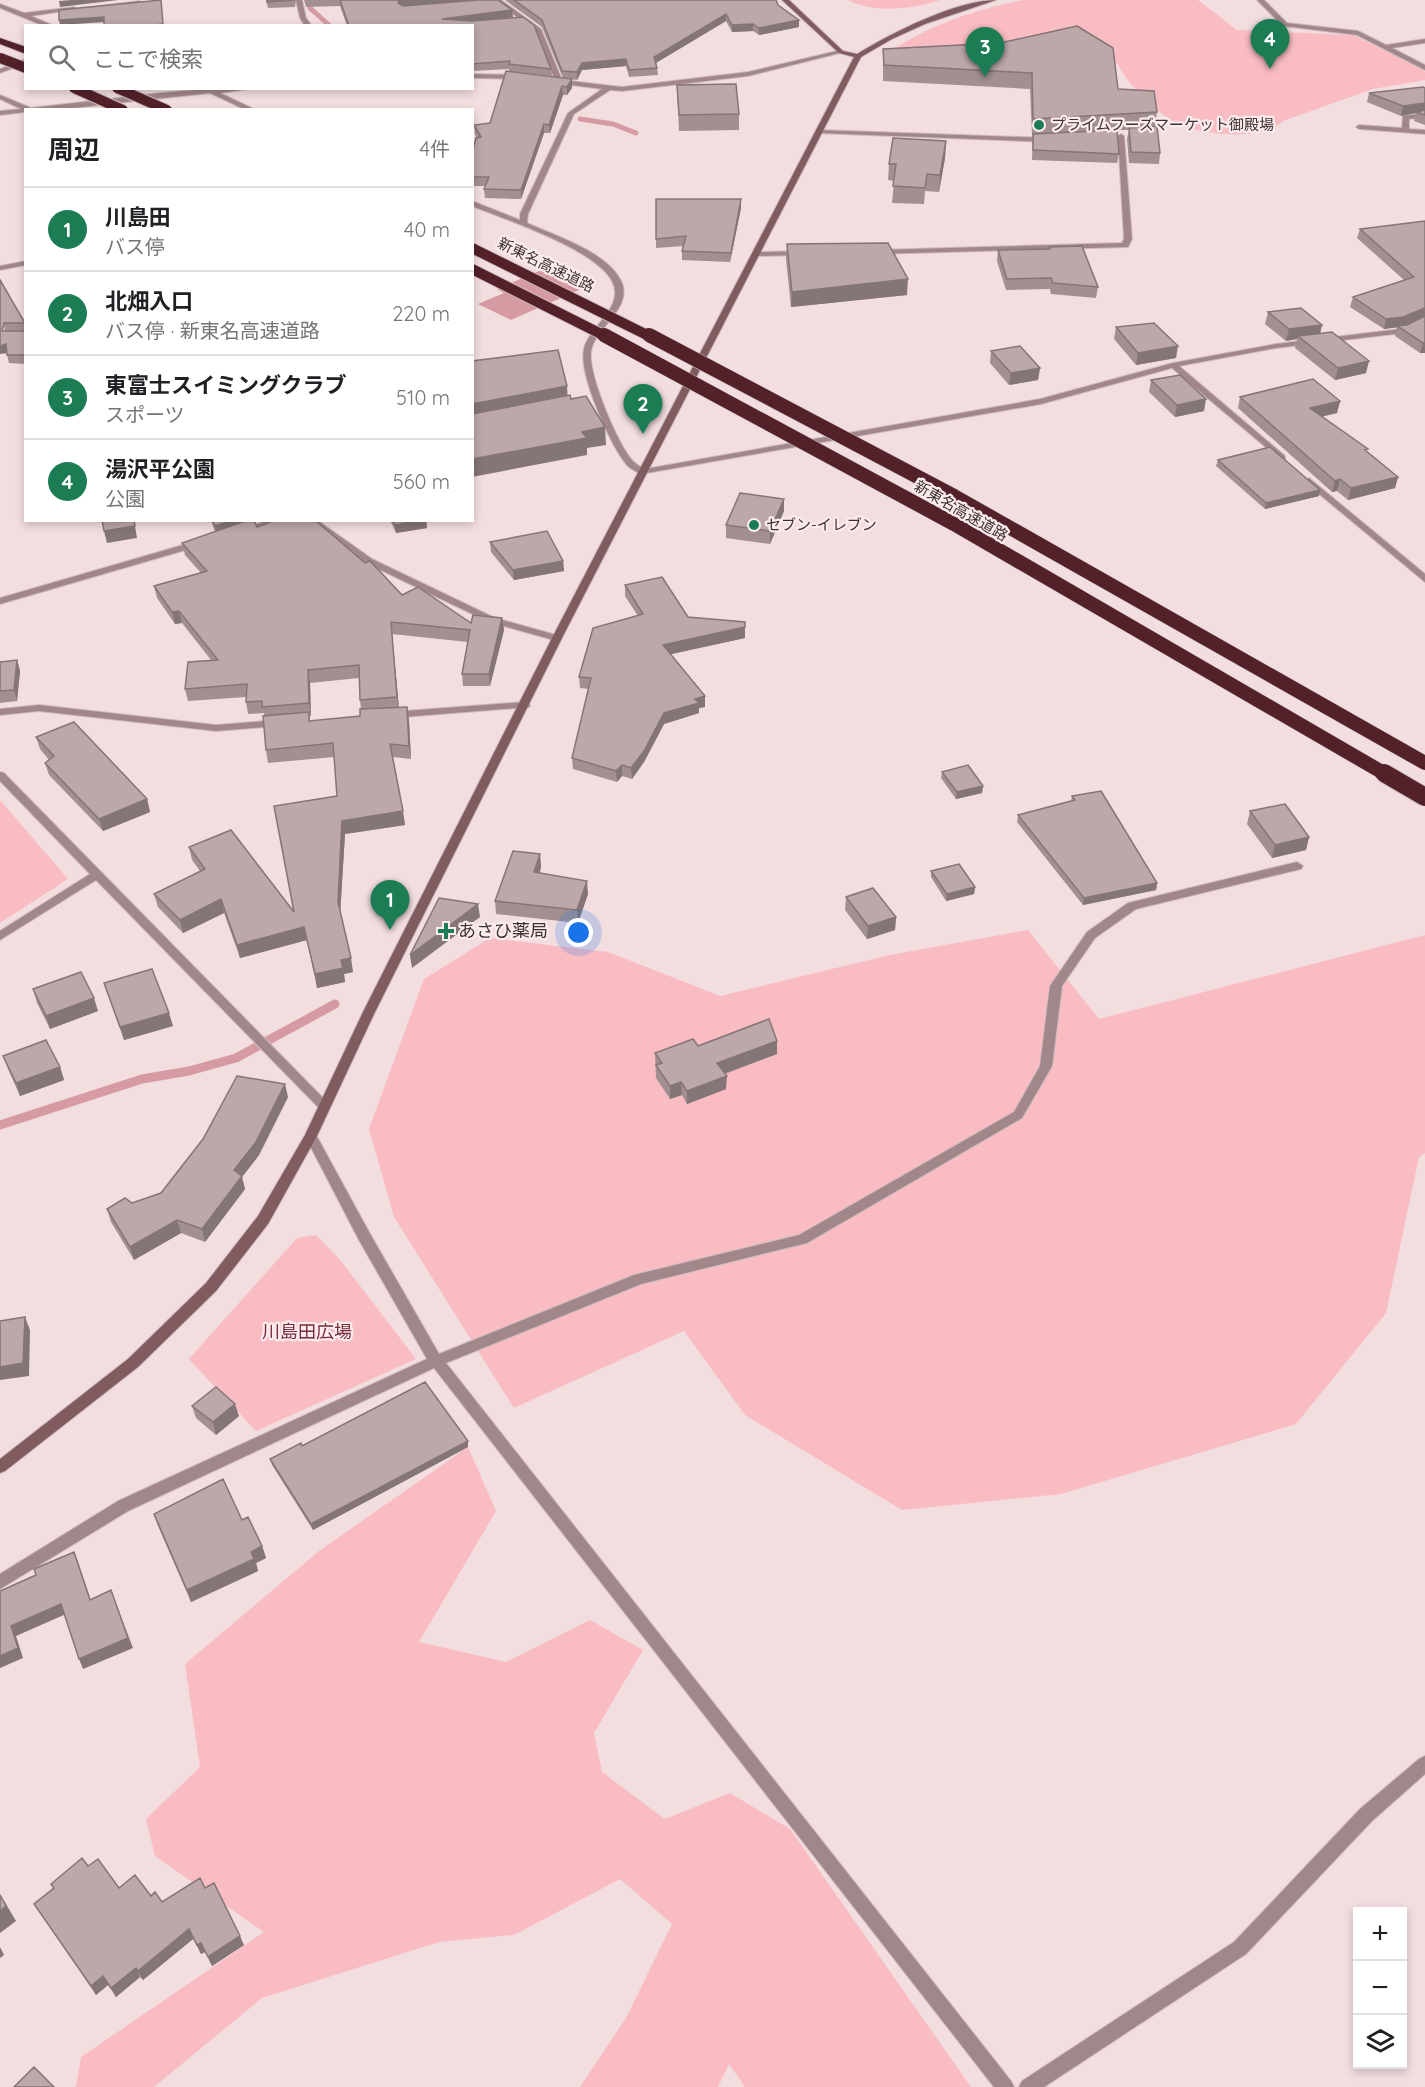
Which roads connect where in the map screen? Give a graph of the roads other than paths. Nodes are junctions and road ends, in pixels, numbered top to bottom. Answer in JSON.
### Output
{"nodes":[{"id":1,"x":299,"y":0,"type":"edge"},
{"id":2,"x":785,"y":0,"type":"edge"},
{"id":3,"x":993,"y":0,"type":"edge"},
{"id":4,"x":1260,"y":0,"type":"edge"},
{"id":5,"x":498,"y":1,"type":"edge"},
{"id":6,"x":138,"y":2,"type":"edge"},
{"id":7,"x":487,"y":2,"type":"edge"},
{"id":8,"x":0,"y":6,"type":"edge"},
{"id":9,"x":90,"y":8,"type":"edge"},
{"id":10,"x":78,"y":9,"type":"edge"},
{"id":11,"x":25,"y":15,"type":"junction"},
{"id":12,"x":525,"y":20,"type":"junction"},
{"id":13,"x":514,"y":21,"type":"edge"},
{"id":14,"x":46,"y":24,"type":"edge"},
{"id":15,"x":308,"y":24,"type":"edge"},
{"id":16,"x":0,"y":41,"type":"edge"},
{"id":17,"x":1425,"y":41,"type":"edge"},
{"id":18,"x":1386,"y":47,"type":"junction"},
{"id":19,"x":24,"y":50,"type":"edge"},
{"id":20,"x":841,"y":52,"type":"junction"},
{"id":21,"x":858,"y":56,"type":"junction"},
{"id":22,"x":0,"y":58,"type":"edge"},
{"id":23,"x":24,"y":62,"type":"edge"},
{"id":24,"x":24,"y":67,"type":"edge"},
{"id":25,"x":1425,"y":68,"type":"edge"},
{"id":26,"x":0,"y":71,"type":"edge"},
{"id":27,"x":474,"y":76,"type":"edge"},
{"id":28,"x":526,"y":78,"type":"edge"},
{"id":29,"x":548,"y":81,"type":"edge"},
{"id":30,"x":559,"y":82,"type":"junction"},
{"id":31,"x":608,"y":88,"type":"junction"},
{"id":32,"x":78,"y":90,"type":"edge"},
{"id":33,"x":122,"y":90,"type":"edge"},
{"id":34,"x":207,"y":90,"type":"edge"},
{"id":35,"x":0,"y":97,"type":"edge"},
{"id":36,"x":25,"y":108,"type":"edge"},
{"id":37,"x":47,"y":108,"type":"edge"},
{"id":38,"x":119,"y":108,"type":"edge"},
{"id":39,"x":162,"y":108,"type":"edge"},
{"id":40,"x":248,"y":108,"type":"edge"},
{"id":41,"x":24,"y":111,"type":"edge"},
{"id":42,"x":0,"y":113,"type":"edge"},
{"id":43,"x":1425,"y":115,"type":"edge"},
{"id":44,"x":1359,"y":128,"type":"dead end"},
{"id":45,"x":1406,"y":130,"type":"junction"},
{"id":46,"x":819,"y":132,"type":"junction"},
{"id":47,"x":1425,"y":132,"type":"edge"},
{"id":48,"x":1131,"y":135,"type":"edge"},
{"id":49,"x":1110,"y":136,"type":"edge"},
{"id":50,"x":1121,"y":136,"type":"junction"},
{"id":51,"x":1055,"y":140,"type":"edge"},
{"id":52,"x":474,"y":204,"type":"edge"},
{"id":53,"x":523,"y":224,"type":"junction"},
{"id":54,"x":474,"y":249,"type":"edge"},
{"id":55,"x":868,"y":252,"type":"edge"},
{"id":56,"x":813,"y":253,"type":"edge"},
{"id":57,"x":758,"y":254,"type":"junction"},
{"id":58,"x":24,"y":263,"type":"edge"},
{"id":59,"x":0,"y":268,"type":"edge"},
{"id":60,"x":474,"y":271,"type":"edge"},
{"id":61,"x":1425,"y":319,"type":"edge"},
{"id":62,"x":1173,"y":365,"type":"junction"},
{"id":63,"x":598,"y":402,"type":"junction"},
{"id":64,"x":587,"y":404,"type":"edge"},
{"id":65,"x":1290,"y":465,"type":"edge"},
{"id":66,"x":644,"y":472,"type":"junction"},
{"id":67,"x":1299,"y":472,"type":"edge"},
{"id":68,"x":272,"y":522,"type":"edge"},
{"id":69,"x":313,"y":522,"type":"edge"},
{"id":70,"x":233,"y":533,"type":"edge"},
{"id":71,"x":211,"y":540,"type":"edge"},
{"id":72,"x":1425,"y":579,"type":"edge"},
{"id":73,"x":0,"y":601,"type":"edge"},
{"id":74,"x":557,"y":638,"type":"junction"},
{"id":75,"x":525,"y":705,"type":"junction"},
{"id":76,"x":0,"y":712,"type":"edge"},
{"id":77,"x":382,"y":716,"type":"edge"},
{"id":78,"x":287,"y":723,"type":"edge"},
{"id":79,"x":1425,"y":763,"type":"edge"},
{"id":80,"x":0,"y":775,"type":"edge"},
{"id":81,"x":1425,"y":796,"type":"edge"},
{"id":82,"x":1297,"y":866,"type":"dead end"},
{"id":83,"x":96,"y":875,"type":"junction"},
{"id":84,"x":0,"y":936,"type":"edge"},
{"id":85,"x":324,"y":1106,"type":"junction"},
{"id":86,"x":311,"y":1136,"type":"junction"},
{"id":87,"x":436,"y":1360,"type":"junction"},
{"id":88,"x":0,"y":1467,"type":"edge"},
{"id":89,"x":0,"y":1582,"type":"edge"},
{"id":90,"x":1425,"y":1764,"type":"edge"},
{"id":91,"x":1005,"y":2087,"type":"edge"},
{"id":92,"x":1028,"y":2087,"type":"edge"}],
"edges":[{"from":1,"to":15,"type":"street"},
{"from":2,"to":20,"type":"street"},
{"from":3,"to":21,"type":"street"},
{"from":4,"to":18,"type":"street"},
{"from":5,"to":7,"type":"street"},
{"from":5,"to":12,"type":"street"},
{"from":6,"to":9,"type":"street"},
{"from":8,"to":11,"type":"street"},
{"from":10,"to":11,"type":"street"},
{"from":11,"to":14,"type":"street"},
{"from":12,"to":13,"type":"street"},
{"from":12,"to":30,"type":"street"},
{"from":16,"to":19,"type":"highway"},
{"from":17,"to":18,"type":"street"},
{"from":18,"to":25,"type":"street"},
{"from":20,"to":21,"type":"street"},
{"from":20,"to":31,"type":"street"},
{"from":21,"to":46,"type":"street"},
{"from":22,"to":24,"type":"highway","bridge":true},
{"from":23,"to":26,"type":"street"},
{"from":27,"to":28,"type":"street"},
{"from":29,"to":30,"type":"street"},
{"from":30,"to":31,"type":"street"},
{"from":31,"to":53,"type":"street"},
{"from":32,"to":38,"type":"highway","bridge":true},
{"from":33,"to":39,"type":"highway","bridge":true},
{"from":34,"to":37,"type":"street"},
{"from":34,"to":40,"type":"street"},
{"from":35,"to":36,"type":"street"},
{"from":41,"to":42,"type":"street"},
{"from":43,"to":45,"type":"street"},
{"from":44,"to":45,"type":"street"},
{"from":45,"to":47,"type":"street"},
{"from":46,"to":51,"type":"street"},
{"from":46,"to":57,"type":"street"},
{"from":48,"to":50,"type":"street"},
{"from":49,"to":50,"type":"street"},
{"from":50,"to":55,"type":"street"},
{"from":52,"to":53,"type":"street"},
{"from":53,"to":63,"type":"street"},
{"from":54,"to":79,"type":"highway","name":"新東名高速道路","bridge":true},
{"from":56,"to":57,"type":"street"},
{"from":57,"to":66,"type":"street"},
{"from":58,"to":59,"type":"street"},
{"from":60,"to":81,"type":"highway","name":"新東名高速道路","bridge":true},
{"from":61,"to":62,"type":"street"},
{"from":62,"to":65,"type":"street"},
{"from":62,"to":66,"type":"street"},
{"from":63,"to":64,"type":"street"},
{"from":63,"to":66,"type":"street"},
{"from":66,"to":74,"type":"street"},
{"from":67,"to":72,"type":"street"},
{"from":68,"to":70,"type":"street"},
{"from":69,"to":74,"type":"street"},
{"from":71,"to":73,"type":"street"},
{"from":74,"to":75,"type":"street"},
{"from":75,"to":77,"type":"street"},
{"from":75,"to":85,"type":"street"},
{"from":76,"to":78,"type":"street"},
{"from":80,"to":83,"type":"street"},
{"from":82,"to":87,"type":"street"},
{"from":83,"to":84,"type":"street"},
{"from":83,"to":85,"type":"street"},
{"from":85,"to":86,"type":"street"},
{"from":86,"to":87,"type":"street"},
{"from":86,"to":88,"type":"street"},
{"from":87,"to":89,"type":"street"},
{"from":87,"to":91,"type":"street"},
{"from":90,"to":92,"type":"street"}]}
